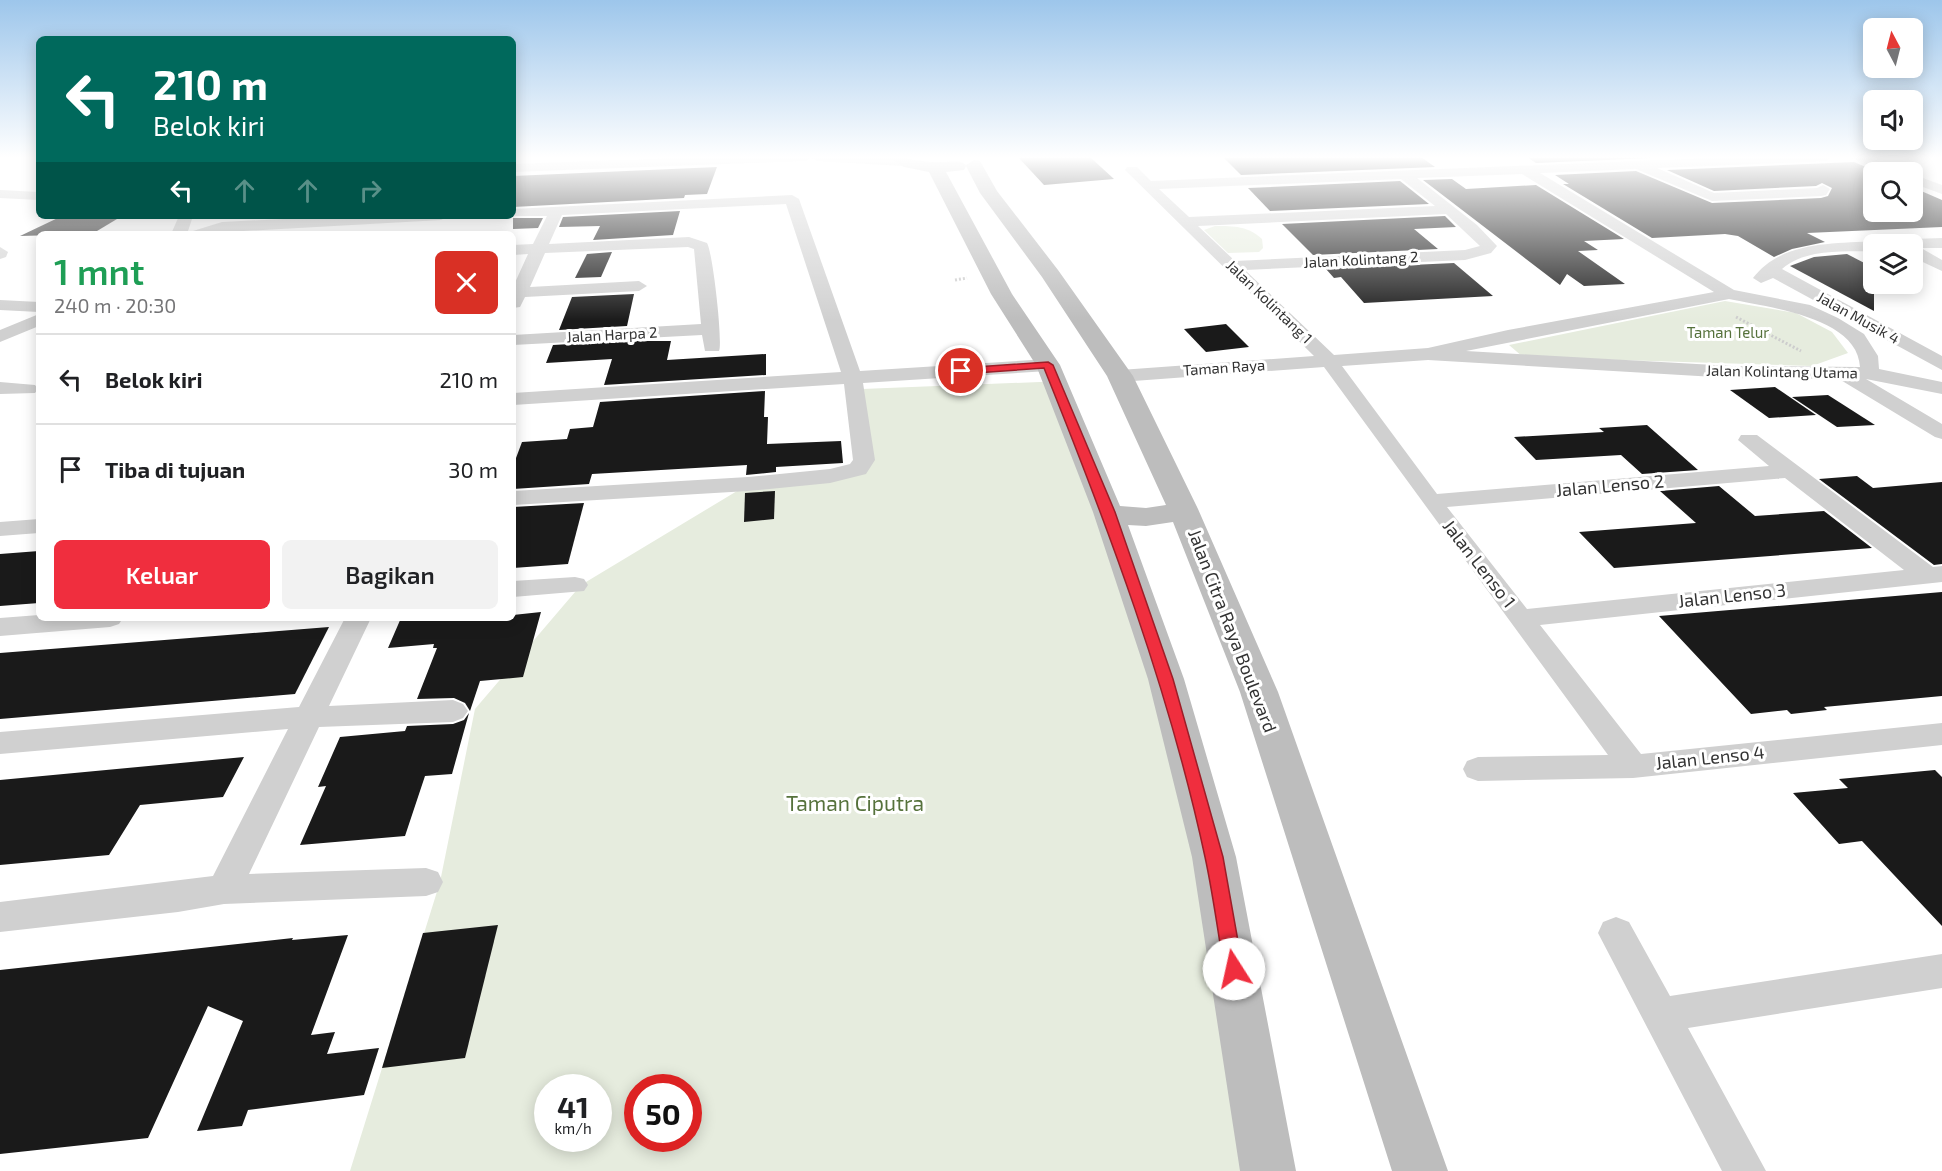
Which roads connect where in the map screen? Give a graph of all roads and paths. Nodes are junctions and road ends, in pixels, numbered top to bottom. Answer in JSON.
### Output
{"nodes":[{"id":1,"x":556,"y":211,"type":"edge"},
{"id":2,"x":542,"y":212,"type":"edge"},
{"id":3,"x":796,"y":212,"type":"edge"},
{"id":4,"x":959,"y":212,"type":"edge"},
{"id":5,"x":996,"y":212,"type":"edge"},
{"id":6,"x":1176,"y":212,"type":"edge"},
{"id":7,"x":1413,"y":212,"type":"edge"},
{"id":8,"x":1451,"y":212,"type":"edge"},
{"id":9,"x":1595,"y":212,"type":"edge"},
{"id":10,"x":516,"y":213,"type":"edge"},
{"id":11,"x":375,"y":219,"type":"edge"},
{"id":12,"x":1186,"y":222,"type":"junction"},
{"id":13,"x":207,"y":231,"type":"edge"},
{"id":14,"x":1942,"y":243,"type":"edge"},
{"id":15,"x":1923,"y":244,"type":"edge"},
{"id":16,"x":1863,"y":247,"type":"edge"},
{"id":17,"x":540,"y":249,"type":"junction"},
{"id":18,"x":516,"y":250,"type":"edge"},
{"id":19,"x":1923,"y":256,"type":"edge"},
{"id":20,"x":1231,"y":266,"type":"junction"},
{"id":21,"x":1942,"y":266,"type":"edge"},
{"id":22,"x":1773,"y":271,"type":"junction"},
{"id":23,"x":1020,"y":275,"type":"junction"},
{"id":24,"x":639,"y":286,"type":"dead end"},
{"id":25,"x":1729,"y":294,"type":"junction"},
{"id":26,"x":516,"y":295,"type":"edge"},
{"id":27,"x":516,"y":297,"type":"edge"},
{"id":28,"x":1701,"y":298,"type":"junction"},
{"id":29,"x":0,"y":305,"type":"edge"},
{"id":30,"x":36,"y":307,"type":"edge"},
{"id":31,"x":36,"y":320,"type":"edge"},
{"id":32,"x":0,"y":337,"type":"edge"},
{"id":33,"x":516,"y":340,"type":"edge"},
{"id":34,"x":1428,"y":354,"type":"junction"},
{"id":35,"x":1328,"y":360,"type":"junction"},
{"id":36,"x":1942,"y":364,"type":"edge"},
{"id":37,"x":1048,"y":365,"type":"junction"},
{"id":38,"x":1870,"y":373,"type":"junction"},
{"id":39,"x":1846,"y":375,"type":"junction"},
{"id":40,"x":1120,"y":376,"type":"junction"},
{"id":41,"x":853,"y":379,"type":"junction"},
{"id":42,"x":0,"y":388,"type":"edge"},
{"id":43,"x":1942,"y":388,"type":"edge"},
{"id":44,"x":28,"y":389,"type":"dead end"},
{"id":45,"x":516,"y":399,"type":"edge"},
{"id":46,"x":1942,"y":433,"type":"edge"},
{"id":47,"x":1749,"y":440,"type":"dead end"},
{"id":48,"x":1789,"y":471,"type":"junction"},
{"id":49,"x":516,"y":498,"type":"edge"},
{"id":50,"x":1432,"y":501,"type":"junction"},
{"id":51,"x":1183,"y":509,"type":"junction"},
{"id":52,"x":1108,"y":512,"type":"junction"},
{"id":53,"x":36,"y":526,"type":"edge"},
{"id":54,"x":0,"y":529,"type":"edge"},
{"id":55,"x":1935,"y":575,"type":"edge"},
{"id":56,"x":575,"y":585,"type":"dead end"},
{"id":57,"x":516,"y":589,"type":"edge"},
{"id":58,"x":1522,"y":618,"type":"junction"},
{"id":59,"x":73,"y":621,"type":"edge"},
{"id":60,"x":356,"y":621,"type":"edge"},
{"id":61,"x":0,"y":627,"type":"edge"},
{"id":62,"x":453,"y":711,"type":"dead end"},
{"id":63,"x":308,"y":717,"type":"junction"},
{"id":64,"x":1942,"y":734,"type":"edge"},
{"id":65,"x":0,"y":743,"type":"edge"},
{"id":66,"x":1633,"y":766,"type":"junction"},
{"id":67,"x":1478,"y":769,"type":"dead end"},
{"id":68,"x":426,"y":882,"type":"dead end"},
{"id":69,"x":224,"y":889,"type":"junction"},
{"id":70,"x":0,"y":917,"type":"edge"},
{"id":71,"x":1616,"y":933,"type":"dead end"},
{"id":72,"x":1942,"y":971,"type":"edge"},
{"id":73,"x":1660,"y":1015,"type":"junction"},
{"id":74,"x":1268,"y":1171,"type":"edge"},
{"id":75,"x":1420,"y":1171,"type":"edge"},
{"id":76,"x":1745,"y":1171,"type":"edge"}],
"edges":[{"from":1,"to":17,"type":"street"},
{"from":2,"to":10,"type":"street"},
{"from":3,"to":41,"type":"street"},
{"from":4,"to":23,"type":"main road","name":"Jalan Citra Raya Boulevard"},
{"from":5,"to":23,"type":"main road","name":"Jalan Citra Raya Boulevard"},
{"from":6,"to":12,"type":"street","name":"Jalan Kolintang 1"},
{"from":7,"to":12,"type":"street"},
{"from":8,"to":20,"type":"street","name":"Jalan Kolintang 2"},
{"from":9,"to":25,"type":"street"},
{"from":11,"to":13,"type":"street"},
{"from":12,"to":20,"type":"street","name":"Jalan Kolintang 1"},
{"from":14,"to":15,"type":"street"},
{"from":16,"to":22,"type":"street"},
{"from":17,"to":18,"type":"street"},
{"from":17,"to":26,"type":"street"},
{"from":17,"to":33,"type":"street","name":"Jalan Harpa 2"},
{"from":19,"to":21,"type":"street"},
{"from":20,"to":35,"type":"street","name":"Jalan Kolintang 1"},
{"from":22,"to":25,"type":"street"},
{"from":22,"to":36,"type":"street","name":"Jalan Musik 4"},
{"from":23,"to":37,"type":"main road","name":"Jalan Citra Raya Boulevard"},
{"from":23,"to":40,"type":"main road","name":"Jalan Citra Raya Boulevard"},
{"from":24,"to":27,"type":"street"},
{"from":25,"to":28,"type":"street","name":"Jalan Kolintang Utama"},
{"from":25,"to":38,"type":"street","name":"Jalan Kolintang Utama"},
{"from":28,"to":34,"type":"street","name":"Jalan Kolintang Utama"},
{"from":28,"to":39,"type":"path"},
{"from":29,"to":30,"type":"street"},
{"from":31,"to":32,"type":"street"},
{"from":34,"to":35,"type":"street","name":"Jalan Kolintang Utama"},
{"from":34,"to":39,"type":"street","name":"Jalan Kolintang Utama"},
{"from":35,"to":40,"type":"street","name":"Taman Raya"},
{"from":35,"to":50,"type":"street","name":"Jalan Lenso 1"},
{"from":37,"to":41,"type":"street"},
{"from":37,"to":52,"type":"main road","name":"Jalan Citra Raya Boulevard"},
{"from":38,"to":39,"type":"street","name":"Jalan Kolintang Utama"},
{"from":38,"to":43,"type":"street"},
{"from":39,"to":46,"type":"street"},
{"from":40,"to":51,"type":"main road","name":"Jalan Citra Raya Boulevard"},
{"from":41,"to":45,"type":"street"},
{"from":41,"to":49,"type":"street"},
{"from":42,"to":44,"type":"street"},
{"from":47,"to":48,"type":"street"},
{"from":48,"to":50,"type":"street","name":"Jalan Lenso 2"},
{"from":48,"to":55,"type":"street"},
{"from":50,"to":58,"type":"street","name":"Jalan Lenso 1"},
{"from":51,"to":52,"type":"main road"},
{"from":51,"to":75,"type":"main road","name":"Jalan Citra Raya Boulevard"},
{"from":52,"to":74,"type":"main road","name":"Jalan Citra Raya Boulevard"},
{"from":53,"to":54,"type":"street"},
{"from":55,"to":58,"type":"street","name":"Jalan Lenso 3"},
{"from":56,"to":57,"type":"street"},
{"from":58,"to":66,"type":"street","name":"Jalan Lenso 1"},
{"from":59,"to":61,"type":"street"},
{"from":60,"to":63,"type":"street"},
{"from":62,"to":63,"type":"street"},
{"from":63,"to":65,"type":"street"},
{"from":63,"to":69,"type":"street"},
{"from":64,"to":66,"type":"street","name":"Jalan Lenso 4"},
{"from":66,"to":67,"type":"street","name":"Jalan Lenso 4"},
{"from":68,"to":69,"type":"street"},
{"from":69,"to":70,"type":"street"},
{"from":71,"to":73,"type":"street"},
{"from":72,"to":73,"type":"street"},
{"from":73,"to":76,"type":"street"}]}
